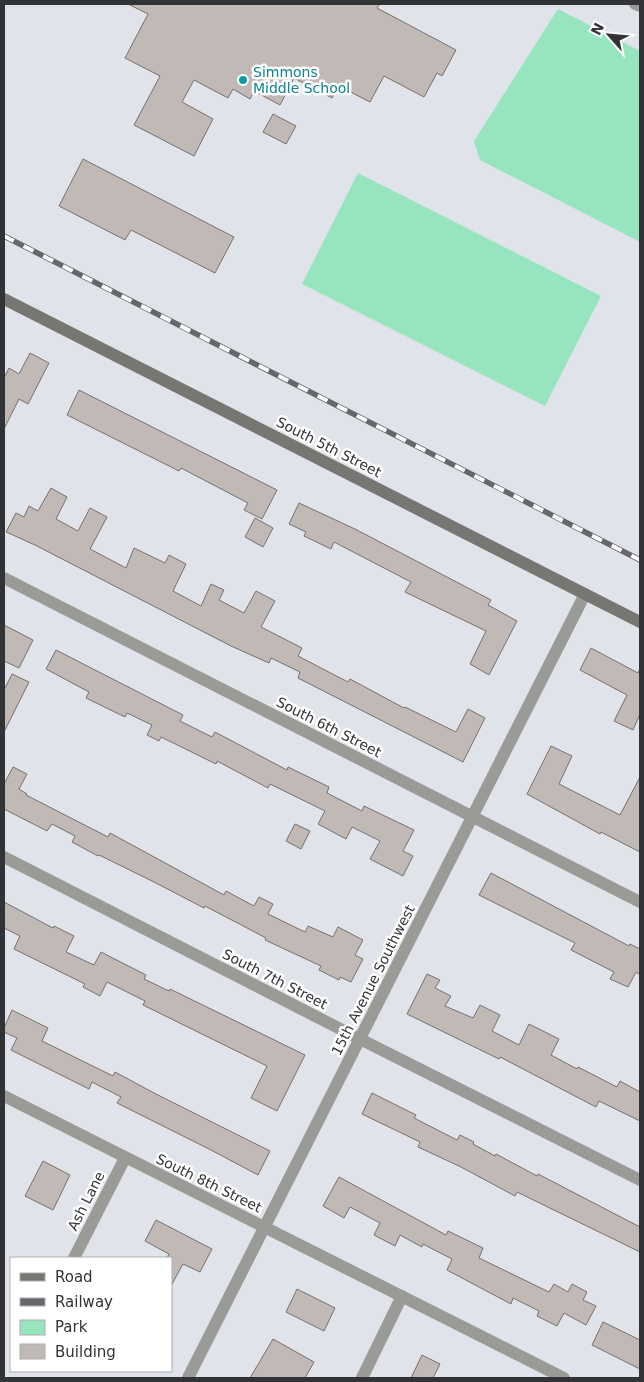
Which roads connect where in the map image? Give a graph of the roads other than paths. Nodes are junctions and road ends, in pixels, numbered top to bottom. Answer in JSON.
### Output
{"nodes":[{"id":1,"x":635,"y":4,"type":"edge"},
{"id":2,"x":640,"y":6,"type":"edge"},
{"id":3,"x":4,"y":300,"type":"edge"},
{"id":4,"x":4,"y":578,"type":"edge"},
{"id":5,"x":585,"y":594,"type":"junction"},
{"id":6,"x":640,"y":622,"type":"edge"},
{"id":7,"x":471,"y":817,"type":"junction"},
{"id":8,"x":4,"y":857,"type":"edge"},
{"id":9,"x":640,"y":902,"type":"edge"},
{"id":10,"x":360,"y":1039,"type":"junction"},
{"id":11,"x":4,"y":1096,"type":"edge"},
{"id":12,"x":125,"y":1158,"type":"junction"},
{"id":13,"x":640,"y":1180,"type":"edge"},
{"id":14,"x":265,"y":1227,"type":"junction"},
{"id":15,"x":75,"y":1257,"type":"edge"},
{"id":16,"x":402,"y":1296,"type":"junction"},
{"id":17,"x":188,"y":1378,"type":"edge"},
{"id":18,"x":362,"y":1378,"type":"edge"},
{"id":19,"x":564,"y":1378,"type":"edge"}],
"edges":[{"from":1,"to":2,"type":"street"},
{"from":3,"to":5,"type":"main road","name":"South 5th Street"},
{"from":4,"to":7,"type":"street","name":"South 6th Street"},
{"from":5,"to":6,"type":"main road","name":"South 5th Street"},
{"from":5,"to":7,"type":"street","name":"15th Avenue Southwest"},
{"from":7,"to":9,"type":"street","name":"South 6th Street"},
{"from":7,"to":10,"type":"street","name":"15th Avenue Southwest"},
{"from":8,"to":10,"type":"street","name":"South 7th Street"},
{"from":10,"to":13,"type":"street","name":"South 7th Street"},
{"from":10,"to":14,"type":"street","name":"15th Avenue Southwest"},
{"from":11,"to":12,"type":"street","name":"South 8th Street"},
{"from":12,"to":14,"type":"street","name":"South 8th Street"},
{"from":12,"to":15,"type":"street","name":"Ash Lane"},
{"from":14,"to":16,"type":"street","name":"South 8th Street"},
{"from":14,"to":17,"type":"street","name":"15th Avenue Southwest"},
{"from":16,"to":18,"type":"street"},
{"from":16,"to":19,"type":"street","name":"South 8th Street"}]}
